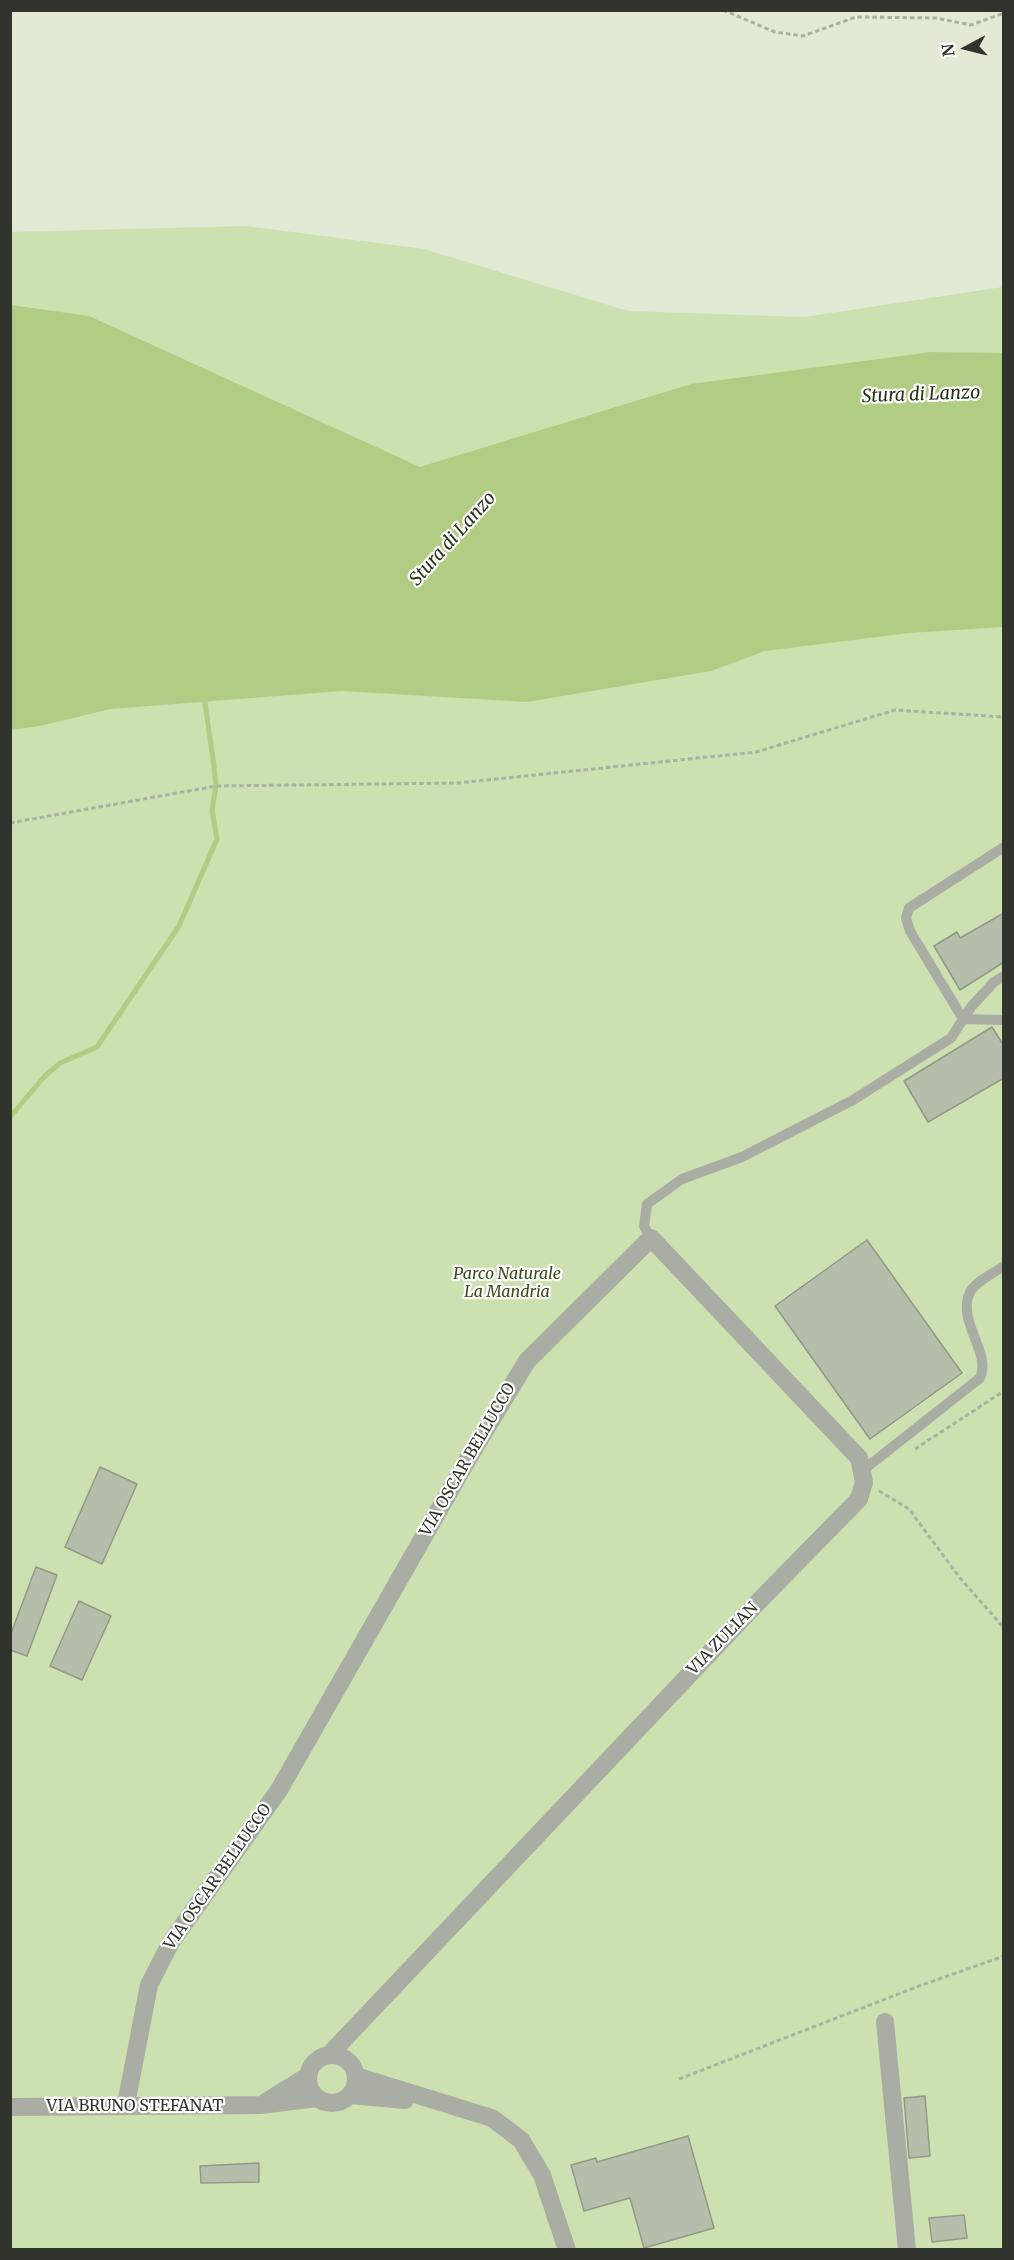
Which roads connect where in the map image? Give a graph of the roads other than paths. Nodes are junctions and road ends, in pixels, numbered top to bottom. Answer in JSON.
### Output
{"nodes":[{"id":1,"x":1004,"y":847,"type":"edge"},
{"id":2,"x":1004,"y":976,"type":"edge"},
{"id":3,"x":963,"y":1019,"type":"junction"},
{"id":4,"x":1004,"y":1020,"type":"edge"},
{"id":5,"x":651,"y":1238,"type":"junction"},
{"id":6,"x":1004,"y":1266,"type":"edge"},
{"id":7,"x":863,"y":1477,"type":"junction"},
{"id":8,"x":885,"y":2022,"type":"dead end"},
{"id":9,"x":350,"y":2032,"type":"junction"},
{"id":10,"x":329,"y":2055,"type":"junction"},
{"id":11,"x":353,"y":2070,"type":"junction"},
{"id":12,"x":308,"y":2076,"type":"junction"},
{"id":13,"x":351,"y":2095,"type":"junction"},
{"id":14,"x":317,"y":2098,"type":"junction"},
{"id":15,"x":126,"y":2104,"type":"junction"},
{"id":16,"x":443,"y":2104,"type":"junction"},
{"id":17,"x":260,"y":2105,"type":"junction"},
{"id":18,"x":10,"y":2107,"type":"edge"},
{"id":19,"x":565,"y":2249,"type":"edge"},
{"id":20,"x":907,"y":2250,"type":"edge"}],
"edges":[{"from":1,"to":3,"type":"lane"},
{"from":2,"to":3,"type":"lane"},
{"from":3,"to":4,"type":"lane"},
{"from":3,"to":5,"type":"lane"},
{"from":5,"to":7,"type":"street"},
{"from":5,"to":15,"type":"street","name":"VIA OSCAR BELLUCCO"},
{"from":6,"to":7,"type":"lane"},
{"from":7,"to":9,"type":"street","name":"VIA ZULIAN"},
{"from":8,"to":20,"type":"street"},
{"from":9,"to":10,"type":"street","name":"VIA ZULIAN"},
{"from":9,"to":11,"type":"street"},
{"from":10,"to":11,"type":"street"},
{"from":10,"to":12,"type":"street"},
{"from":11,"to":13,"type":"street"},
{"from":11,"to":16,"type":"street"},
{"from":12,"to":14,"type":"street"},
{"from":12,"to":17,"type":"street"},
{"from":13,"to":14,"type":"street"},
{"from":13,"to":16,"type":"street"},
{"from":14,"to":17,"type":"street","name":"VIA BRUNO STEFANAT"},
{"from":15,"to":17,"type":"street","name":"VIA BRUNO STEFANAT"},
{"from":15,"to":18,"type":"street","name":"VIA BRUNO STEFANAT"},
{"from":16,"to":19,"type":"street"}]}
